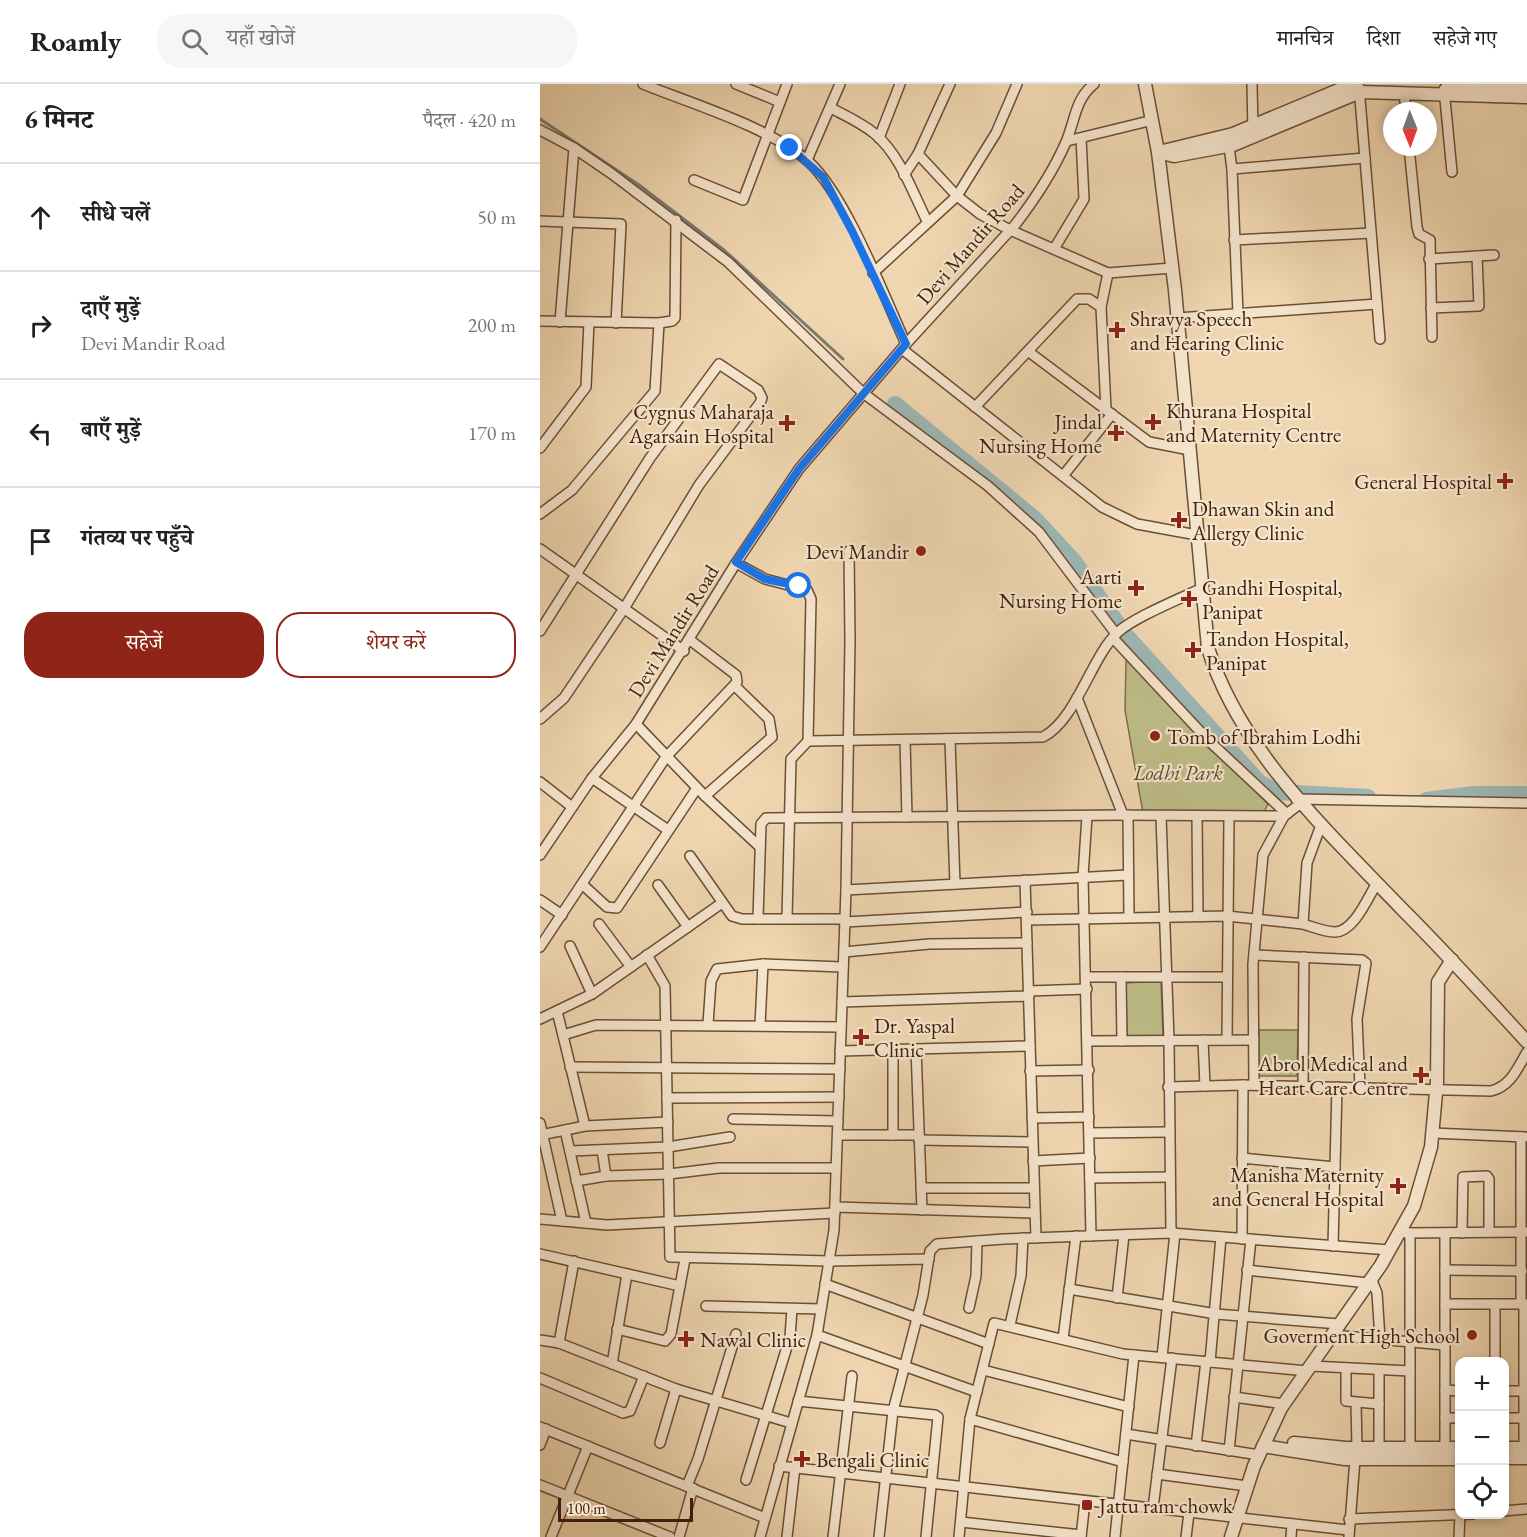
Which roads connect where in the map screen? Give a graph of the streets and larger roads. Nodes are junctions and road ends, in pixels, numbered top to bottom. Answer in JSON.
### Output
{"nodes":[{"id":1,"x":643,"y":84,"type":"edge"},
{"id":2,"x":736,"y":84,"type":"edge"},
{"id":3,"x":787,"y":84,"type":"edge"},
{"id":4,"x":840,"y":84,"type":"edge"},
{"id":5,"x":900,"y":84,"type":"edge"},
{"id":6,"x":950,"y":84,"type":"edge"},
{"id":7,"x":1017,"y":84,"type":"edge"},
{"id":8,"x":1094,"y":84,"type":"edge"},
{"id":9,"x":1145,"y":84,"type":"edge"},
{"id":10,"x":1252,"y":84,"type":"edge"},
{"id":11,"x":1485,"y":84,"type":"edge"},
{"id":12,"x":1527,"y":86,"type":"edge"},
{"id":13,"x":1357,"y":87,"type":"edge"},
{"id":14,"x":1445,"y":87,"type":"edge"},
{"id":15,"x":668,"y":89,"type":"edge"},
{"id":16,"x":1404,"y":93,"type":"junction"},
{"id":17,"x":1527,"y":97,"type":"edge"},
{"id":18,"x":780,"y":102,"type":"junction"},
{"id":19,"x":1405,"y":102,"type":"edge"},
{"id":20,"x":831,"y":108,"type":"junction"},
{"id":21,"x":1153,"y":120,"type":"junction"},
{"id":22,"x":540,"y":130,"type":"edge"},
{"id":23,"x":1253,"y":131,"type":"junction"},
{"id":24,"x":768,"y":135,"type":"junction"},
{"id":25,"x":879,"y":138,"type":"junction"},
{"id":26,"x":1082,"y":138,"type":"junction"},
{"id":27,"x":1067,"y":141,"type":"junction"},
{"id":28,"x":1228,"y":141,"type":"junction"},
{"id":29,"x":574,"y":148,"type":"junction"},
{"id":30,"x":1158,"y":152,"type":"junction"},
{"id":31,"x":918,"y":154,"type":"junction"},
{"id":32,"x":1410,"y":156,"type":"edge"},
{"id":33,"x":1365,"y":158,"type":"junction"},
{"id":34,"x":807,"y":160,"type":"junction"},
{"id":35,"x":1232,"y":169,"type":"junction"},
{"id":36,"x":1452,"y":172,"type":"dead end"},
{"id":37,"x":904,"y":175,"type":"junction"},
{"id":38,"x":694,"y":180,"type":"dead end"},
{"id":39,"x":957,"y":196,"type":"junction"},
{"id":40,"x":676,"y":220,"type":"junction"},
{"id":41,"x":540,"y":221,"type":"edge"},
{"id":42,"x":927,"y":221,"type":"junction"},
{"id":43,"x":570,"y":223,"type":"junction"},
{"id":44,"x":1010,"y":231,"type":"junction"},
{"id":45,"x":1371,"y":233,"type":"junction"},
{"id":46,"x":1234,"y":240,"type":"junction"},
{"id":47,"x":1054,"y":249,"type":"junction"},
{"id":48,"x":1494,"y":255,"type":"dead end"},
{"id":49,"x":1477,"y":256,"type":"junction"},
{"id":50,"x":1429,"y":259,"type":"junction"},
{"id":51,"x":1172,"y":268,"type":"junction"},
{"id":52,"x":873,"y":273,"type":"junction"},
{"id":53,"x":1108,"y":273,"type":"junction"},
{"id":54,"x":1377,"y":304,"type":"junction"},
{"id":55,"x":1101,"y":307,"type":"junction"},
{"id":56,"x":1431,"y":309,"type":"junction"},
{"id":57,"x":1238,"y":314,"type":"junction"},
{"id":58,"x":1177,"y":318,"type":"junction"},
{"id":59,"x":540,"y":321,"type":"edge"},
{"id":60,"x":560,"y":322,"type":"junction"},
{"id":61,"x":589,"y":322,"type":"junction"},
{"id":62,"x":616,"y":323,"type":"junction"},
{"id":63,"x":659,"y":323,"type":"junction"},
{"id":64,"x":1432,"y":337,"type":"dead end"},
{"id":65,"x":1380,"y":339,"type":"dead end"},
{"id":66,"x":904,"y":346,"type":"junction"},
{"id":67,"x":1029,"y":352,"type":"junction"},
{"id":68,"x":863,"y":393,"type":"junction"},
{"id":69,"x":975,"y":407,"type":"junction"},
{"id":70,"x":1109,"y":412,"type":"junction"},
{"id":71,"x":540,"y":448,"type":"edge"},
{"id":72,"x":1190,"y":450,"type":"junction"},
{"id":73,"x":1063,"y":476,"type":"junction"},
{"id":74,"x":540,"y":514,"type":"edge"},
{"id":75,"x":1197,"y":536,"type":"junction"},
{"id":76,"x":540,"y":549,"type":"edge"},
{"id":77,"x":849,"y":551,"type":"dead end"},
{"id":78,"x":736,"y":562,"type":"junction"},
{"id":79,"x":578,"y":575,"type":"junction"},
{"id":80,"x":1202,"y":588,"type":"junction"},
{"id":81,"x":625,"y":607,"type":"junction"},
{"id":82,"x":540,"y":631,"type":"edge"},
{"id":83,"x":1116,"y":635,"type":"junction"},
{"id":84,"x":690,"y":640,"type":"junction"},
{"id":85,"x":684,"y":651,"type":"junction"},
{"id":86,"x":735,"y":686,"type":"junction"},
{"id":87,"x":1077,"y":698,"type":"junction"},
{"id":88,"x":540,"y":719,"type":"edge"},
{"id":89,"x":636,"y":724,"type":"junction"},
{"id":90,"x":904,"y":740,"type":"junction"},
{"id":91,"x":950,"y":740,"type":"junction"},
{"id":92,"x":808,"y":741,"type":"junction"},
{"id":93,"x":848,"y":741,"type":"junction"},
{"id":94,"x":666,"y":757,"type":"junction"},
{"id":95,"x":591,"y":778,"type":"junction"},
{"id":96,"x":540,"y":782,"type":"edge"},
{"id":97,"x":697,"y":788,"type":"junction"},
{"id":98,"x":705,"y":796,"type":"junction"},
{"id":99,"x":1295,"y":797,"type":"junction"},
{"id":100,"x":1527,"y":803,"type":"edge"},
{"id":101,"x":633,"y":806,"type":"junction"},
{"id":102,"x":572,"y":807,"type":"junction"},
{"id":103,"x":1126,"y":815,"type":"junction"},
{"id":104,"x":1286,"y":815,"type":"junction"},
{"id":105,"x":1088,"y":816,"type":"junction"},
{"id":106,"x":1161,"y":816,"type":"junction"},
{"id":107,"x":1197,"y":816,"type":"junction"},
{"id":108,"x":1229,"y":816,"type":"junction"},
{"id":109,"x":789,"y":817,"type":"junction"},
{"id":110,"x":907,"y":817,"type":"junction"},
{"id":111,"x":953,"y":817,"type":"junction"},
{"id":112,"x":847,"y":818,"type":"junction"},
{"id":113,"x":1321,"y":825,"type":"junction"},
{"id":114,"x":668,"y":830,"type":"junction"},
{"id":115,"x":760,"y":846,"type":"junction"},
{"id":116,"x":540,"y":855,"type":"edge"},
{"id":117,"x":690,"y":856,"type":"dead end"},
{"id":118,"x":1128,"y":875,"type":"junction"},
{"id":119,"x":1083,"y":876,"type":"junction"},
{"id":120,"x":1025,"y":880,"type":"junction"},
{"id":121,"x":1377,"y":883,"type":"junction"},
{"id":122,"x":582,"y":884,"type":"junction"},
{"id":123,"x":955,"y":884,"type":"junction"},
{"id":124,"x":658,"y":885,"type":"dead end"},
{"id":125,"x":846,"y":891,"type":"junction"},
{"id":126,"x":540,"y":900,"type":"edge"},
{"id":127,"x":722,"y":903,"type":"junction"},
{"id":128,"x":562,"y":915,"type":"junction"},
{"id":129,"x":1027,"y":916,"type":"junction"},
{"id":130,"x":1198,"y":916,"type":"junction"},
{"id":131,"x":1227,"y":916,"type":"junction"},
{"id":132,"x":1129,"y":917,"type":"junction"},
{"id":133,"x":1164,"y":917,"type":"junction"},
{"id":134,"x":787,"y":918,"type":"junction"},
{"id":135,"x":1084,"y":918,"type":"junction"},
{"id":136,"x":1258,"y":918,"type":"junction"},
{"id":137,"x":758,"y":919,"type":"junction"},
{"id":138,"x":845,"y":921,"type":"junction"},
{"id":139,"x":599,"y":924,"type":"dead end"},
{"id":140,"x":1303,"y":924,"type":"junction"},
{"id":141,"x":688,"y":927,"type":"junction"},
{"id":142,"x":1027,"y":943,"type":"junction"},
{"id":143,"x":570,"y":946,"type":"dead end"},
{"id":144,"x":540,"y":947,"type":"edge"},
{"id":145,"x":844,"y":952,"type":"junction"},
{"id":146,"x":647,"y":955,"type":"junction"},
{"id":147,"x":1254,"y":955,"type":"junction"},
{"id":148,"x":1304,"y":957,"type":"junction"},
{"id":149,"x":1452,"y":960,"type":"junction"},
{"id":150,"x":763,"y":964,"type":"junction"},
{"id":151,"x":631,"y":967,"type":"junction"},
{"id":152,"x":843,"y":967,"type":"junction"},
{"id":153,"x":1086,"y":977,"type":"junction"},
{"id":154,"x":1121,"y":977,"type":"junction"},
{"id":155,"x":1166,"y":977,"type":"junction"},
{"id":156,"x":1226,"y":977,"type":"junction"},
{"id":157,"x":1087,"y":989,"type":"junction"},
{"id":158,"x":1029,"y":993,"type":"junction"},
{"id":159,"x":592,"y":994,"type":"junction"},
{"id":160,"x":842,"y":1002,"type":"junction"},
{"id":161,"x":557,"y":1011,"type":"junction"},
{"id":162,"x":540,"y":1018,"type":"edge"},
{"id":163,"x":666,"y":1024,"type":"junction"},
{"id":164,"x":708,"y":1024,"type":"junction"},
{"id":165,"x":760,"y":1025,"type":"junction"},
{"id":166,"x":841,"y":1027,"type":"junction"},
{"id":167,"x":563,"y":1035,"type":"junction"},
{"id":168,"x":1169,"y":1040,"type":"junction"},
{"id":169,"x":1203,"y":1040,"type":"junction"},
{"id":170,"x":1227,"y":1040,"type":"junction"},
{"id":171,"x":1254,"y":1040,"type":"junction"},
{"id":172,"x":1088,"y":1041,"type":"junction"},
{"id":173,"x":1122,"y":1041,"type":"junction"},
{"id":174,"x":1527,"y":1042,"type":"edge"},
{"id":175,"x":1030,"y":1046,"type":"junction"},
{"id":176,"x":916,"y":1049,"type":"junction"},
{"id":177,"x":893,"y":1050,"type":"junction"},
{"id":178,"x":840,"y":1051,"type":"junction"},
{"id":179,"x":1527,"y":1052,"type":"edge"},
{"id":180,"x":570,"y":1067,"type":"junction"},
{"id":181,"x":667,"y":1067,"type":"junction"},
{"id":182,"x":840,"y":1069,"type":"junction"},
{"id":183,"x":1089,"y":1070,"type":"junction"},
{"id":184,"x":1030,"y":1071,"type":"junction"},
{"id":185,"x":1243,"y":1085,"type":"junction"},
{"id":186,"x":1254,"y":1085,"type":"junction"},
{"id":187,"x":1205,"y":1086,"type":"junction"},
{"id":188,"x":1303,"y":1086,"type":"junction"},
{"id":189,"x":1168,"y":1087,"type":"junction"},
{"id":190,"x":1337,"y":1087,"type":"junction"},
{"id":191,"x":1360,"y":1087,"type":"junction"},
{"id":192,"x":1437,"y":1089,"type":"junction"},
{"id":193,"x":839,"y":1097,"type":"junction"},
{"id":194,"x":667,"y":1098,"type":"junction"},
{"id":195,"x":1089,"y":1117,"type":"junction"},
{"id":196,"x":1032,"y":1118,"type":"junction"},
{"id":197,"x":733,"y":1119,"type":"dead end"},
{"id":198,"x":838,"y":1121,"type":"junction"},
{"id":199,"x":668,"y":1122,"type":"junction"},
{"id":200,"x":540,"y":1123,"type":"edge"},
{"id":201,"x":585,"y":1126,"type":"junction"},
{"id":202,"x":566,"y":1130,"type":"junction"},
{"id":203,"x":1169,"y":1132,"type":"junction"},
{"id":204,"x":1090,"y":1133,"type":"junction"},
{"id":205,"x":1432,"y":1133,"type":"junction"},
{"id":206,"x":541,"y":1135,"type":"edge"},
{"id":207,"x":838,"y":1135,"type":"junction"},
{"id":208,"x":893,"y":1135,"type":"junction"},
{"id":209,"x":730,"y":1137,"type":"dead end"},
{"id":210,"x":1524,"y":1137,"type":"edge"},
{"id":211,"x":919,"y":1138,"type":"junction"},
{"id":212,"x":1032,"y":1142,"type":"junction"},
{"id":213,"x":668,"y":1147,"type":"junction"},
{"id":214,"x":603,"y":1150,"type":"junction"},
{"id":215,"x":570,"y":1151,"type":"junction"},
{"id":216,"x":1090,"y":1158,"type":"junction"},
{"id":217,"x":1242,"y":1158,"type":"junction"},
{"id":218,"x":1033,"y":1161,"type":"junction"},
{"id":219,"x":1335,"y":1167,"type":"junction"},
{"id":220,"x":836,"y":1168,"type":"junction"},
{"id":221,"x":669,"y":1174,"type":"junction"},
{"id":222,"x":606,"y":1176,"type":"junction"},
{"id":223,"x":1170,"y":1177,"type":"junction"},
{"id":224,"x":1090,"y":1178,"type":"junction"},
{"id":225,"x":576,"y":1181,"type":"junction"},
{"id":226,"x":921,"y":1188,"type":"junction"},
{"id":227,"x":1034,"y":1188,"type":"junction"},
{"id":228,"x":835,"y":1210,"type":"junction"},
{"id":229,"x":922,"y":1210,"type":"junction"},
{"id":230,"x":1035,"y":1213,"type":"junction"},
{"id":231,"x":540,"y":1219,"type":"edge"},
{"id":232,"x":670,"y":1220,"type":"junction"},
{"id":233,"x":562,"y":1221,"type":"junction"},
{"id":234,"x":586,"y":1223,"type":"junction"},
{"id":235,"x":1490,"y":1232,"type":"junction"},
{"id":236,"x":1524,"y":1232,"type":"edge"},
{"id":237,"x":1173,"y":1233,"type":"junction"},
{"id":238,"x":1404,"y":1233,"type":"junction"},
{"id":239,"x":1445,"y":1233,"type":"junction"},
{"id":240,"x":1462,"y":1233,"type":"junction"},
{"id":241,"x":1124,"y":1235,"type":"junction"},
{"id":242,"x":1076,"y":1236,"type":"junction"},
{"id":243,"x":1091,"y":1236,"type":"junction"},
{"id":244,"x":1221,"y":1237,"type":"junction"},
{"id":245,"x":1023,"y":1238,"type":"junction"},
{"id":246,"x":1036,"y":1238,"type":"junction"},
{"id":247,"x":1246,"y":1239,"type":"junction"},
{"id":248,"x":978,"y":1241,"type":"junction"},
{"id":249,"x":1333,"y":1246,"type":"junction"},
{"id":250,"x":1389,"y":1250,"type":"junction"},
{"id":251,"x":540,"y":1254,"type":"edge"},
{"id":252,"x":685,"y":1259,"type":"junction"},
{"id":253,"x":929,"y":1259,"type":"junction"},
{"id":254,"x":574,"y":1261,"type":"junction"},
{"id":255,"x":829,"y":1261,"type":"junction"},
{"id":256,"x":1247,"y":1270,"type":"junction"},
{"id":257,"x":1445,"y":1270,"type":"junction"},
{"id":258,"x":1522,"y":1271,"type":"junction"},
{"id":259,"x":627,"y":1274,"type":"junction"},
{"id":260,"x":1370,"y":1280,"type":"junction"},
{"id":261,"x":825,"y":1284,"type":"junction"},
{"id":262,"x":680,"y":1286,"type":"junction"},
{"id":263,"x":1070,"y":1288,"type":"junction"},
{"id":264,"x":1117,"y":1298,"type":"junction"},
{"id":265,"x":1445,"y":1304,"type":"junction"},
{"id":266,"x":1495,"y":1304,"type":"junction"},
{"id":267,"x":1524,"y":1304,"type":"edge"},
{"id":268,"x":706,"y":1306,"type":"dead end"},
{"id":269,"x":1168,"y":1307,"type":"junction"},
{"id":270,"x":969,"y":1308,"type":"dead end"},
{"id":271,"x":792,"y":1309,"type":"junction"},
{"id":272,"x":821,"y":1309,"type":"junction"},
{"id":273,"x":1216,"y":1314,"type":"junction"},
{"id":274,"x":1243,"y":1316,"type":"junction"},
{"id":275,"x":917,"y":1318,"type":"junction"},
{"id":276,"x":1340,"y":1324,"type":"junction"},
{"id":277,"x":1010,"y":1325,"type":"junction"},
{"id":278,"x":617,"y":1329,"type":"junction"},
{"id":279,"x":736,"y":1334,"type":"dead end"},
{"id":280,"x":817,"y":1335,"type":"junction"},
{"id":281,"x":1332,"y":1335,"type":"junction"},
{"id":282,"x":1063,"y":1339,"type":"junction"},
{"id":283,"x":1380,"y":1339,"type":"junction"},
{"id":284,"x":541,"y":1341,"type":"edge"},
{"id":285,"x":1410,"y":1342,"type":"junction"},
{"id":286,"x":559,"y":1343,"type":"junction"},
{"id":287,"x":989,"y":1344,"type":"junction"},
{"id":288,"x":1445,"y":1345,"type":"junction"},
{"id":289,"x":1134,"y":1355,"type":"junction"},
{"id":290,"x":1495,"y":1357,"type":"edge"},
{"id":291,"x":1167,"y":1358,"type":"junction"},
{"id":292,"x":1208,"y":1362,"type":"junction"},
{"id":293,"x":612,"y":1364,"type":"junction"},
{"id":294,"x":1238,"y":1364,"type":"junction"},
{"id":295,"x":905,"y":1365,"type":"junction"},
{"id":296,"x":1309,"y":1368,"type":"junction"},
{"id":297,"x":1346,"y":1368,"type":"junction"},
{"id":298,"x":983,"y":1370,"type":"junction"},
{"id":299,"x":1379,"y":1370,"type":"junction"},
{"id":300,"x":1410,"y":1371,"type":"junction"},
{"id":301,"x":644,"y":1376,"type":"junction"},
{"id":302,"x":852,"y":1376,"type":"dead end"},
{"id":303,"x":540,"y":1378,"type":"edge"},
{"id":304,"x":676,"y":1389,"type":"junction"},
{"id":305,"x":1445,"y":1390,"type":"junction"},
{"id":306,"x":1455,"y":1390,"type":"edge"},
{"id":307,"x":1509,"y":1391,"type":"edge"},
{"id":308,"x":1526,"y":1391,"type":"edge"},
{"id":309,"x":977,"y":1392,"type":"junction"},
{"id":310,"x":1234,"y":1397,"type":"junction"},
{"id":311,"x":716,"y":1401,"type":"junction"},
{"id":312,"x":798,"y":1401,"type":"junction"},
{"id":313,"x":1356,"y":1403,"type":"junction"},
{"id":314,"x":1284,"y":1404,"type":"junction"},
{"id":315,"x":1379,"y":1404,"type":"junction"},
{"id":316,"x":848,"y":1407,"type":"junction"},
{"id":317,"x":1129,"y":1407,"type":"junction"},
{"id":318,"x":893,"y":1411,"type":"junction"},
{"id":319,"x":765,"y":1416,"type":"junction"},
{"id":320,"x":1445,"y":1418,"type":"junction"},
{"id":321,"x":1455,"y":1418,"type":"edge"},
{"id":322,"x":1509,"y":1418,"type":"edge"},
{"id":323,"x":1524,"y":1418,"type":"junction"},
{"id":324,"x":970,"y":1419,"type":"junction"},
{"id":325,"x":791,"y":1423,"type":"junction"},
{"id":326,"x":543,"y":1428,"type":"edge"},
{"id":327,"x":1126,"y":1434,"type":"junction"},
{"id":328,"x":1162,"y":1440,"type":"junction"},
{"id":329,"x":660,"y":1443,"type":"dead end"},
{"id":330,"x":540,"y":1445,"type":"edge"},
{"id":331,"x":588,"y":1446,"type":"junction"},
{"id":332,"x":1196,"y":1446,"type":"junction"},
{"id":333,"x":1263,"y":1446,"type":"junction"},
{"id":334,"x":1379,"y":1448,"type":"junction"},
{"id":335,"x":1410,"y":1448,"type":"junction"},
{"id":336,"x":1445,"y":1448,"type":"junction"},
{"id":337,"x":1455,"y":1448,"type":"edge"},
{"id":338,"x":1509,"y":1449,"type":"edge"},
{"id":339,"x":1229,"y":1451,"type":"junction"},
{"id":340,"x":1526,"y":1452,"type":"edge"},
{"id":341,"x":1356,"y":1454,"type":"junction"},
{"id":342,"x":1509,"y":1457,"type":"edge"},
{"id":343,"x":1455,"y":1459,"type":"edge"},
{"id":344,"x":1123,"y":1462,"type":"junction"},
{"id":345,"x":779,"y":1466,"type":"junction"},
{"id":346,"x":795,"y":1467,"type":"junction"},
{"id":347,"x":840,"y":1473,"type":"junction"},
{"id":348,"x":1157,"y":1474,"type":"junction"},
{"id":349,"x":886,"y":1478,"type":"junction"},
{"id":350,"x":746,"y":1480,"type":"dead end"},
{"id":351,"x":933,"y":1483,"type":"junction"},
{"id":352,"x":540,"y":1485,"type":"edge"},
{"id":353,"x":1247,"y":1486,"type":"junction"},
{"id":354,"x":690,"y":1487,"type":"junction"},
{"id":355,"x":964,"y":1487,"type":"junction"},
{"id":356,"x":568,"y":1496,"type":"junction"},
{"id":357,"x":1085,"y":1501,"type":"junction"},
{"id":358,"x":1119,"y":1504,"type":"junction"},
{"id":359,"x":1153,"y":1509,"type":"junction"},
{"id":360,"x":1527,"y":1509,"type":"edge"},
{"id":361,"x":1509,"y":1511,"type":"edge"},
{"id":362,"x":1189,"y":1513,"type":"junction"},
{"id":363,"x":1455,"y":1515,"type":"edge"},
{"id":364,"x":765,"y":1518,"type":"junction"},
{"id":365,"x":1237,"y":1518,"type":"junction"},
{"id":366,"x":1349,"y":1519,"type":"junction"},
{"id":367,"x":1460,"y":1519,"type":"edge"},
{"id":368,"x":961,"y":1522,"type":"junction"},
{"id":369,"x":1292,"y":1524,"type":"junction"},
{"id":370,"x":1349,"y":1533,"type":"edge"},
{"id":371,"x":1081,"y":1536,"type":"edge"},
{"id":372,"x":551,"y":1537,"type":"edge"},
{"id":373,"x":670,"y":1537,"type":"edge"},
{"id":374,"x":679,"y":1537,"type":"edge"},
{"id":375,"x":760,"y":1537,"type":"edge"},
{"id":376,"x":787,"y":1537,"type":"edge"},
{"id":377,"x":834,"y":1537,"type":"edge"},
{"id":378,"x":879,"y":1537,"type":"edge"},
{"id":379,"x":926,"y":1537,"type":"edge"},
{"id":380,"x":959,"y":1537,"type":"edge"},
{"id":381,"x":1115,"y":1537,"type":"edge"},
{"id":382,"x":1186,"y":1537,"type":"edge"},
{"id":383,"x":1232,"y":1537,"type":"edge"},
{"id":384,"x":1291,"y":1537,"type":"edge"},
{"id":385,"x":1459,"y":1537,"type":"edge"}],
"edges":[{"from":1,"to":15,"type":"street"},
{"from":2,"to":18,"type":"street"},
{"from":3,"to":18,"type":"street"},
{"from":4,"to":20,"type":"street"},
{"from":5,"to":25,"type":"street"},
{"from":6,"to":31,"type":"street"},
{"from":7,"to":39,"type":"street"},
{"from":8,"to":27,"type":"street","name":"Devi Mandir Road"},
{"from":9,"to":21,"type":"street"},
{"from":10,"to":23,"type":"street"},
{"from":11,"to":12,"type":"street"},
{"from":11,"to":14,"type":"street"},
{"from":13,"to":16,"type":"street"},
{"from":13,"to":23,"type":"street"},
{"from":13,"to":33,"type":"street"},
{"from":14,"to":16,"type":"street"},
{"from":14,"to":17,"type":"street"},
{"from":14,"to":36,"type":"street"},
{"from":15,"to":24,"type":"street"},
{"from":16,"to":19,"type":"street"},
{"from":18,"to":24,"type":"street"},
{"from":20,"to":25,"type":"street"},
{"from":20,"to":34,"type":"street"},
{"from":21,"to":26,"type":"street"},
{"from":21,"to":30,"type":"street"},
{"from":22,"to":29,"type":"street"},
{"from":23,"to":28,"type":"street"},
{"from":24,"to":34,"type":"street"},
{"from":24,"to":38,"type":"street"},
{"from":25,"to":37,"type":"street"},
{"from":26,"to":27,"type":"street"},
{"from":26,"to":47,"type":"street"},
{"from":27,"to":44,"type":"street","name":"Devi Mandir Road"},
{"from":28,"to":30,"type":"street"},
{"from":28,"to":35,"type":"street"},
{"from":29,"to":40,"type":"street"},
{"from":29,"to":43,"type":"street"},
{"from":30,"to":51,"type":"street"},
{"from":31,"to":37,"type":"street"},
{"from":31,"to":39,"type":"street"},
{"from":32,"to":50,"type":"street"},
{"from":33,"to":35,"type":"street"},
{"from":33,"to":45,"type":"street"},
{"from":34,"to":52,"type":"street"},
{"from":35,"to":46,"type":"street"},
{"from":37,"to":42,"type":"street"},
{"from":39,"to":42,"type":"street"},
{"from":39,"to":44,"type":"street"},
{"from":40,"to":63,"type":"street"},
{"from":40,"to":68,"type":"street"},
{"from":41,"to":43,"type":"street"},
{"from":42,"to":52,"type":"street"},
{"from":43,"to":60,"type":"street"},
{"from":43,"to":62,"type":"street"},
{"from":44,"to":47,"type":"street"},
{"from":44,"to":66,"type":"street","name":"Devi Mandir Road"},
{"from":45,"to":46,"type":"street"},
{"from":45,"to":54,"type":"street"},
{"from":46,"to":57,"type":"street"},
{"from":47,"to":53,"type":"street"},
{"from":48,"to":49,"type":"street"},
{"from":49,"to":50,"type":"street"},
{"from":49,"to":56,"type":"street"},
{"from":50,"to":56,"type":"street"},
{"from":51,"to":53,"type":"street"},
{"from":51,"to":58,"type":"street"},
{"from":52,"to":66,"type":"street"},
{"from":53,"to":55,"type":"street"},
{"from":54,"to":57,"type":"street"},
{"from":54,"to":65,"type":"street"},
{"from":55,"to":67,"type":"street"},
{"from":55,"to":70,"type":"street"},
{"from":56,"to":64,"type":"street"},
{"from":57,"to":58,"type":"street"},
{"from":58,"to":72,"type":"street"},
{"from":59,"to":60,"type":"street"},
{"from":60,"to":61,"type":"street"},
{"from":61,"to":62,"type":"street"},
{"from":61,"to":71,"type":"street"},
{"from":62,"to":63,"type":"street"},
{"from":63,"to":74,"type":"street"},
{"from":66,"to":68,"type":"street","name":"Devi Mandir Road"},
{"from":66,"to":69,"type":"street"},
{"from":67,"to":69,"type":"street"},
{"from":67,"to":70,"type":"street"},
{"from":68,"to":78,"type":"street","name":"Devi Mandir Road"},
{"from":68,"to":83,"type":"street"},
{"from":69,"to":73,"type":"street"},
{"from":70,"to":72,"type":"street"},
{"from":70,"to":73,"type":"street"},
{"from":72,"to":75,"type":"street"},
{"from":73,"to":75,"type":"street"},
{"from":75,"to":80,"type":"street"},
{"from":76,"to":79,"type":"street"},
{"from":77,"to":93,"type":"street"},
{"from":78,"to":84,"type":"street","name":"Devi Mandir Road"},
{"from":78,"to":92,"type":"street"},
{"from":79,"to":81,"type":"street"},
{"from":79,"to":81,"type":"street"},
{"from":79,"to":82,"type":"street"},
{"from":80,"to":83,"type":"street"},
{"from":80,"to":99,"type":"street"},
{"from":81,"to":85,"type":"street"},
{"from":81,"to":88,"type":"street"},
{"from":83,"to":87,"type":"street"},
{"from":83,"to":104,"type":"street"},
{"from":84,"to":85,"type":"street","name":"Devi Mandir Road"},
{"from":84,"to":86,"type":"street"},
{"from":85,"to":89,"type":"street","name":"Devi Mandir Road"},
{"from":86,"to":94,"type":"street"},
{"from":86,"to":98,"type":"street"},
{"from":87,"to":91,"type":"street"},
{"from":87,"to":103,"type":"street"},
{"from":89,"to":94,"type":"street"},
{"from":89,"to":95,"type":"street","name":"Devi Mandir Road"},
{"from":90,"to":91,"type":"street"},
{"from":90,"to":93,"type":"street"},
{"from":90,"to":110,"type":"street"},
{"from":91,"to":111,"type":"street"},
{"from":92,"to":93,"type":"street"},
{"from":92,"to":109,"type":"street"},
{"from":93,"to":112,"type":"street"},
{"from":94,"to":97,"type":"street"},
{"from":94,"to":101,"type":"street"},
{"from":95,"to":101,"type":"street"},
{"from":95,"to":102,"type":"street","name":"Devi Mandir Road"},
{"from":96,"to":102,"type":"street"},
{"from":97,"to":98,"type":"street"},
{"from":97,"to":114,"type":"street"},
{"from":98,"to":115,"type":"street"},
{"from":99,"to":100,"type":"street"},
{"from":99,"to":104,"type":"street"},
{"from":99,"to":113,"type":"street"},
{"from":101,"to":114,"type":"street"},
{"from":101,"to":122,"type":"street"},
{"from":102,"to":116,"type":"street","name":"Devi Mandir Road"},
{"from":103,"to":105,"type":"street"},
{"from":103,"to":106,"type":"street"},
{"from":103,"to":118,"type":"street"},
{"from":104,"to":108,"type":"street"},
{"from":104,"to":136,"type":"street"},
{"from":105,"to":111,"type":"street"},
{"from":105,"to":119,"type":"street"},
{"from":106,"to":107,"type":"street"},
{"from":106,"to":133,"type":"street"},
{"from":107,"to":108,"type":"street"},
{"from":107,"to":130,"type":"street"},
{"from":108,"to":131,"type":"street"},
{"from":109,"to":112,"type":"street"},
{"from":109,"to":115,"type":"street"},
{"from":109,"to":134,"type":"street"},
{"from":110,"to":111,"type":"street"},
{"from":110,"to":112,"type":"street"},
{"from":111,"to":123,"type":"street"},
{"from":112,"to":125,"type":"street"},
{"from":113,"to":121,"type":"street"},
{"from":113,"to":140,"type":"street"},
{"from":114,"to":122,"type":"street"},
{"from":115,"to":137,"type":"street"},
{"from":117,"to":127,"type":"street"},
{"from":118,"to":119,"type":"street"},
{"from":118,"to":132,"type":"street"},
{"from":119,"to":120,"type":"street"},
{"from":119,"to":135,"type":"street"},
{"from":120,"to":123,"type":"street"},
{"from":120,"to":129,"type":"street"},
{"from":121,"to":140,"type":"street"},
{"from":121,"to":149,"type":"street"},
{"from":122,"to":128,"type":"street"},
{"from":123,"to":125,"type":"street"},
{"from":124,"to":141,"type":"street"},
{"from":125,"to":138,"type":"street"},
{"from":126,"to":128,"type":"street"},
{"from":127,"to":137,"type":"street"},
{"from":127,"to":141,"type":"street"},
{"from":128,"to":144,"type":"street"},
{"from":129,"to":135,"type":"street"},
{"from":129,"to":138,"type":"street"},
{"from":129,"to":142,"type":"street"},
{"from":130,"to":131,"type":"street"},
{"from":130,"to":133,"type":"street"},
{"from":131,"to":136,"type":"street"},
{"from":131,"to":156,"type":"street"},
{"from":132,"to":133,"type":"street"},
{"from":132,"to":135,"type":"street"},
{"from":133,"to":155,"type":"street"},
{"from":134,"to":137,"type":"street"},
{"from":134,"to":138,"type":"street"},
{"from":135,"to":153,"type":"street"},
{"from":136,"to":140,"type":"street"},
{"from":136,"to":147,"type":"street"},
{"from":138,"to":145,"type":"street"},
{"from":139,"to":151,"type":"street"},
{"from":141,"to":146,"type":"street"},
{"from":142,"to":145,"type":"street"},
{"from":142,"to":158,"type":"street"},
{"from":143,"to":159,"type":"street"},
{"from":145,"to":152,"type":"street"},
{"from":146,"to":151,"type":"street"},
{"from":146,"to":163,"type":"street"},
{"from":147,"to":148,"type":"street"},
{"from":147,"to":171,"type":"street"},
{"from":148,"to":188,"type":"street"},
{"from":148,"to":191,"type":"street"},
{"from":149,"to":174,"type":"street"},
{"from":149,"to":192,"type":"street"},
{"from":150,"to":152,"type":"street"},
{"from":150,"to":164,"type":"street"},
{"from":150,"to":165,"type":"street"},
{"from":151,"to":159,"type":"street"},
{"from":152,"to":160,"type":"street"},
{"from":153,"to":154,"type":"street"},
{"from":153,"to":157,"type":"street"},
{"from":154,"to":155,"type":"street"},
{"from":154,"to":173,"type":"street"},
{"from":155,"to":156,"type":"street"},
{"from":155,"to":168,"type":"street"},
{"from":156,"to":170,"type":"street"},
{"from":157,"to":158,"type":"street"},
{"from":157,"to":172,"type":"street"},
{"from":158,"to":160,"type":"street"},
{"from":158,"to":175,"type":"street"},
{"from":159,"to":161,"type":"street"},
{"from":160,"to":166,"type":"street"},
{"from":161,"to":162,"type":"street"},
{"from":161,"to":167,"type":"street"},
{"from":163,"to":164,"type":"street"},
{"from":163,"to":167,"type":"street"},
{"from":163,"to":181,"type":"street"},
{"from":164,"to":165,"type":"street"},
{"from":165,"to":166,"type":"street"},
{"from":166,"to":178,"type":"street"},
{"from":167,"to":180,"type":"street"},
{"from":168,"to":169,"type":"street"},
{"from":168,"to":173,"type":"street"},
{"from":168,"to":189,"type":"street"},
{"from":169,"to":170,"type":"street"},
{"from":169,"to":187,"type":"street"},
{"from":170,"to":171,"type":"street"},
{"from":171,"to":186,"type":"street"},
{"from":172,"to":173,"type":"street"},
{"from":172,"to":183,"type":"street"},
{"from":175,"to":176,"type":"street"},
{"from":175,"to":184,"type":"street"},
{"from":176,"to":177,"type":"street"},
{"from":176,"to":211,"type":"street"},
{"from":177,"to":178,"type":"street"},
{"from":177,"to":208,"type":"street"},
{"from":178,"to":182,"type":"street"},
{"from":179,"to":192,"type":"street"},
{"from":180,"to":181,"type":"street"},
{"from":180,"to":201,"type":"street"},
{"from":181,"to":182,"type":"street"},
{"from":181,"to":194,"type":"street"},
{"from":182,"to":193,"type":"street"},
{"from":183,"to":184,"type":"street"},
{"from":183,"to":195,"type":"street"},
{"from":184,"to":196,"type":"street"},
{"from":185,"to":186,"type":"street"},
{"from":185,"to":187,"type":"street"},
{"from":185,"to":217,"type":"street"},
{"from":186,"to":188,"type":"street"},
{"from":187,"to":189,"type":"street"},
{"from":188,"to":190,"type":"street"},
{"from":189,"to":203,"type":"street"},
{"from":190,"to":191,"type":"street"},
{"from":190,"to":219,"type":"street"},
{"from":191,"to":192,"type":"street"},
{"from":192,"to":205,"type":"street"},
{"from":193,"to":194,"type":"street"},
{"from":193,"to":198,"type":"street"},
{"from":194,"to":199,"type":"street"},
{"from":195,"to":196,"type":"street"},
{"from":195,"to":204,"type":"street"},
{"from":196,"to":212,"type":"street"},
{"from":197,"to":198,"type":"street"},
{"from":198,"to":207,"type":"street"},
{"from":199,"to":201,"type":"street"},
{"from":199,"to":213,"type":"street"},
{"from":200,"to":206,"type":"street"},
{"from":201,"to":202,"type":"street"},
{"from":202,"to":206,"type":"street"},
{"from":202,"to":215,"type":"street"},
{"from":203,"to":204,"type":"street"},
{"from":203,"to":223,"type":"street"},
{"from":204,"to":216,"type":"street"},
{"from":205,"to":210,"type":"street"},
{"from":205,"to":238,"type":"street"},
{"from":206,"to":233,"type":"street"},
{"from":207,"to":208,"type":"street"},
{"from":207,"to":220,"type":"street"},
{"from":208,"to":211,"type":"street"},
{"from":209,"to":213,"type":"street"},
{"from":210,"to":236,"type":"street"},
{"from":211,"to":212,"type":"street"},
{"from":211,"to":226,"type":"street"},
{"from":212,"to":218,"type":"street"},
{"from":213,"to":214,"type":"street"},
{"from":213,"to":221,"type":"street"},
{"from":214,"to":215,"type":"street"},
{"from":214,"to":222,"type":"street"},
{"from":215,"to":225,"type":"street"},
{"from":216,"to":218,"type":"street"},
{"from":216,"to":224,"type":"street"},
{"from":217,"to":219,"type":"street"},
{"from":217,"to":247,"type":"street"},
{"from":218,"to":227,"type":"street"},
{"from":219,"to":249,"type":"street"},
{"from":220,"to":221,"type":"street"},
{"from":220,"to":228,"type":"street"},
{"from":221,"to":222,"type":"street"},
{"from":221,"to":232,"type":"street"},
{"from":222,"to":225,"type":"street"},
{"from":223,"to":224,"type":"street"},
{"from":223,"to":237,"type":"street"},
{"from":224,"to":243,"type":"street"},
{"from":225,"to":234,"type":"street"},
{"from":226,"to":227,"type":"street"},
{"from":226,"to":229,"type":"street"},
{"from":227,"to":230,"type":"street"},
{"from":228,"to":229,"type":"street"},
{"from":228,"to":232,"type":"street"},
{"from":228,"to":255,"type":"street"},
{"from":229,"to":230,"type":"street"},
{"from":230,"to":246,"type":"street"},
{"from":231,"to":233,"type":"street"},
{"from":232,"to":234,"type":"street"},
{"from":232,"to":252,"type":"street"},
{"from":233,"to":234,"type":"street"},
{"from":235,"to":236,"type":"street"},
{"from":235,"to":240,"type":"street"},
{"from":235,"to":240,"type":"street"},
{"from":236,"to":258,"type":"street"},
{"from":237,"to":241,"type":"street"},
{"from":237,"to":244,"type":"street"},
{"from":237,"to":269,"type":"street"},
{"from":238,"to":239,"type":"street"},
{"from":238,"to":250,"type":"street"},
{"from":238,"to":285,"type":"street"},
{"from":239,"to":240,"type":"street"},
{"from":239,"to":257,"type":"street"},
{"from":241,"to":243,"type":"street"},
{"from":241,"to":264,"type":"street"},
{"from":242,"to":243,"type":"street"},
{"from":242,"to":246,"type":"street"},
{"from":242,"to":263,"type":"street"},
{"from":244,"to":247,"type":"street"},
{"from":244,"to":273,"type":"street"},
{"from":245,"to":246,"type":"street"},
{"from":245,"to":248,"type":"street"},
{"from":245,"to":277,"type":"street"},
{"from":247,"to":249,"type":"street"},
{"from":247,"to":256,"type":"street"},
{"from":248,"to":253,"type":"street"},
{"from":248,"to":270,"type":"street"},
{"from":249,"to":250,"type":"street"},
{"from":250,"to":260,"type":"street"},
{"from":251,"to":254,"type":"street"},
{"from":252,"to":255,"type":"street"},
{"from":252,"to":262,"type":"street"},
{"from":253,"to":255,"type":"street"},
{"from":253,"to":275,"type":"street"},
{"from":254,"to":259,"type":"street"},
{"from":254,"to":286,"type":"street"},
{"from":255,"to":261,"type":"street"},
{"from":256,"to":260,"type":"street"},
{"from":256,"to":274,"type":"street"},
{"from":257,"to":258,"type":"street"},
{"from":257,"to":265,"type":"street"},
{"from":258,"to":267,"type":"street"},
{"from":259,"to":262,"type":"street"},
{"from":259,"to":278,"type":"street"},
{"from":260,"to":276,"type":"street"},
{"from":260,"to":283,"type":"street"},
{"from":261,"to":272,"type":"street"},
{"from":261,"to":275,"type":"street"},
{"from":262,"to":278,"type":"street"},
{"from":263,"to":264,"type":"street"},
{"from":263,"to":282,"type":"street"},
{"from":264,"to":269,"type":"street"},
{"from":265,"to":266,"type":"street"},
{"from":265,"to":288,"type":"street"},
{"from":266,"to":267,"type":"street"},
{"from":266,"to":290,"type":"street"},
{"from":267,"to":308,"type":"street"},
{"from":268,"to":271,"type":"street"},
{"from":269,"to":273,"type":"street"},
{"from":269,"to":291,"type":"street"},
{"from":271,"to":272,"type":"street"},
{"from":271,"to":319,"type":"street"},
{"from":272,"to":280,"type":"street"},
{"from":273,"to":274,"type":"street"},
{"from":273,"to":292,"type":"street"},
{"from":274,"to":276,"type":"street"},
{"from":274,"to":294,"type":"street"},
{"from":275,"to":287,"type":"street"},
{"from":275,"to":295,"type":"street"},
{"from":276,"to":281,"type":"street"},
{"from":277,"to":282,"type":"street"},
{"from":277,"to":287,"type":"street"},
{"from":278,"to":293,"type":"street"},
{"from":279,"to":311,"type":"street"},
{"from":280,"to":295,"type":"street"},
{"from":280,"to":312,"type":"street"},
{"from":281,"to":283,"type":"street"},
{"from":281,"to":296,"type":"street"},
{"from":282,"to":289,"type":"street"},
{"from":283,"to":285,"type":"street"},
{"from":284,"to":286,"type":"street"},
{"from":285,"to":288,"type":"street"},
{"from":285,"to":300,"type":"street"},
{"from":286,"to":293,"type":"street"},
{"from":287,"to":298,"type":"street"},
{"from":288,"to":305,"type":"street"},
{"from":289,"to":291,"type":"street"},
{"from":289,"to":317,"type":"street"},
{"from":291,"to":292,"type":"street"},
{"from":291,"to":328,"type":"street"},
{"from":292,"to":294,"type":"street"},
{"from":292,"to":332,"type":"street"},
{"from":293,"to":301,"type":"street"},
{"from":294,"to":296,"type":"street"},
{"from":294,"to":310,"type":"street"},
{"from":295,"to":309,"type":"street"},
{"from":295,"to":318,"type":"street"},
{"from":296,"to":297,"type":"street"},
{"from":296,"to":314,"type":"street"},
{"from":297,"to":299,"type":"street"},
{"from":297,"to":313,"type":"street"},
{"from":298,"to":309,"type":"street"},
{"from":298,"to":317,"type":"street"},
{"from":299,"to":300,"type":"street"},
{"from":299,"to":315,"type":"street"},
{"from":300,"to":335,"type":"street"},
{"from":301,"to":303,"type":"street"},
{"from":301,"to":304,"type":"street"},
{"from":302,"to":316,"type":"street"},
{"from":304,"to":311,"type":"street"},
{"from":304,"to":329,"type":"street"},
{"from":305,"to":306,"type":"street"},
{"from":305,"to":320,"type":"street"},
{"from":307,"to":308,"type":"street"},
{"from":308,"to":323,"type":"street"},
{"from":309,"to":324,"type":"street"},
{"from":310,"to":314,"type":"street"},
{"from":310,"to":339,"type":"street"},
{"from":311,"to":319,"type":"street"},
{"from":311,"to":354,"type":"street"},
{"from":312,"to":316,"type":"street"},
{"from":312,"to":325,"type":"street"},
{"from":313,"to":315,"type":"street"},
{"from":313,"to":341,"type":"street"},
{"from":314,"to":333,"type":"street"},
{"from":315,"to":334,"type":"street"},
{"from":316,"to":318,"type":"street"},
{"from":316,"to":347,"type":"street"},
{"from":317,"to":327,"type":"street"},
{"from":318,"to":349,"type":"street"},
{"from":318,"to":351,"type":"street"},
{"from":319,"to":325,"type":"street"},
{"from":319,"to":350,"type":"street"},
{"from":320,"to":321,"type":"street"},
{"from":320,"to":336,"type":"street"},
{"from":322,"to":323,"type":"street"},
{"from":323,"to":340,"type":"street"},
{"from":324,"to":344,"type":"street"},
{"from":324,"to":355,"type":"street"},
{"from":325,"to":345,"type":"street"},
{"from":326,"to":330,"type":"street"},
{"from":326,"to":331,"type":"street"},
{"from":327,"to":328,"type":"street"},
{"from":327,"to":344,"type":"street"},
{"from":328,"to":332,"type":"street"},
{"from":328,"to":348,"type":"street"},
{"from":331,"to":354,"type":"street"},
{"from":331,"to":356,"type":"street"},
{"from":332,"to":339,"type":"street"},
{"from":333,"to":339,"type":"street"},
{"from":333,"to":341,"type":"street"},
{"from":333,"to":353,"type":"street"},
{"from":334,"to":335,"type":"street"},
{"from":334,"to":341,"type":"street"},
{"from":335,"to":336,"type":"street"},
{"from":336,"to":337,"type":"street"},
{"from":338,"to":340,"type":"street"},
{"from":340,"to":342,"type":"street"},
{"from":341,"to":343,"type":"street"},
{"from":341,"to":366,"type":"street"},
{"from":344,"to":358,"type":"street"},
{"from":345,"to":346,"type":"street"},
{"from":345,"to":364,"type":"street"},
{"from":346,"to":347,"type":"street"},
{"from":346,"to":376,"type":"street"},
{"from":347,"to":349,"type":"street"},
{"from":347,"to":377,"type":"street"},
{"from":348,"to":353,"type":"street"},
{"from":348,"to":359,"type":"street"},
{"from":349,"to":351,"type":"street"},
{"from":349,"to":378,"type":"street"},
{"from":351,"to":355,"type":"street"},
{"from":351,"to":379,"type":"street"},
{"from":352,"to":356,"type":"street"},
{"from":353,"to":365,"type":"street"},
{"from":354,"to":364,"type":"street"},
{"from":354,"to":374,"type":"street"},
{"from":355,"to":357,"type":"street"},
{"from":355,"to":368,"type":"street"},
{"from":356,"to":372,"type":"street"},
{"from":356,"to":373,"type":"street"},
{"from":357,"to":358,"type":"street"},
{"from":357,"to":371,"type":"street"},
{"from":358,"to":359,"type":"street"},
{"from":358,"to":381,"type":"street"},
{"from":359,"to":362,"type":"street"},
{"from":360,"to":361,"type":"street"},
{"from":362,"to":365,"type":"street"},
{"from":362,"to":382,"type":"street"},
{"from":363,"to":366,"type":"street"},
{"from":364,"to":375,"type":"street"},
{"from":365,"to":369,"type":"street"},
{"from":365,"to":383,"type":"street"},
{"from":366,"to":370,"type":"street"},
{"from":367,"to":385,"type":"street"},
{"from":368,"to":371,"type":"street"},
{"from":368,"to":380,"type":"street"},
{"from":369,"to":370,"type":"street"},
{"from":369,"to":384,"type":"street"}]}
